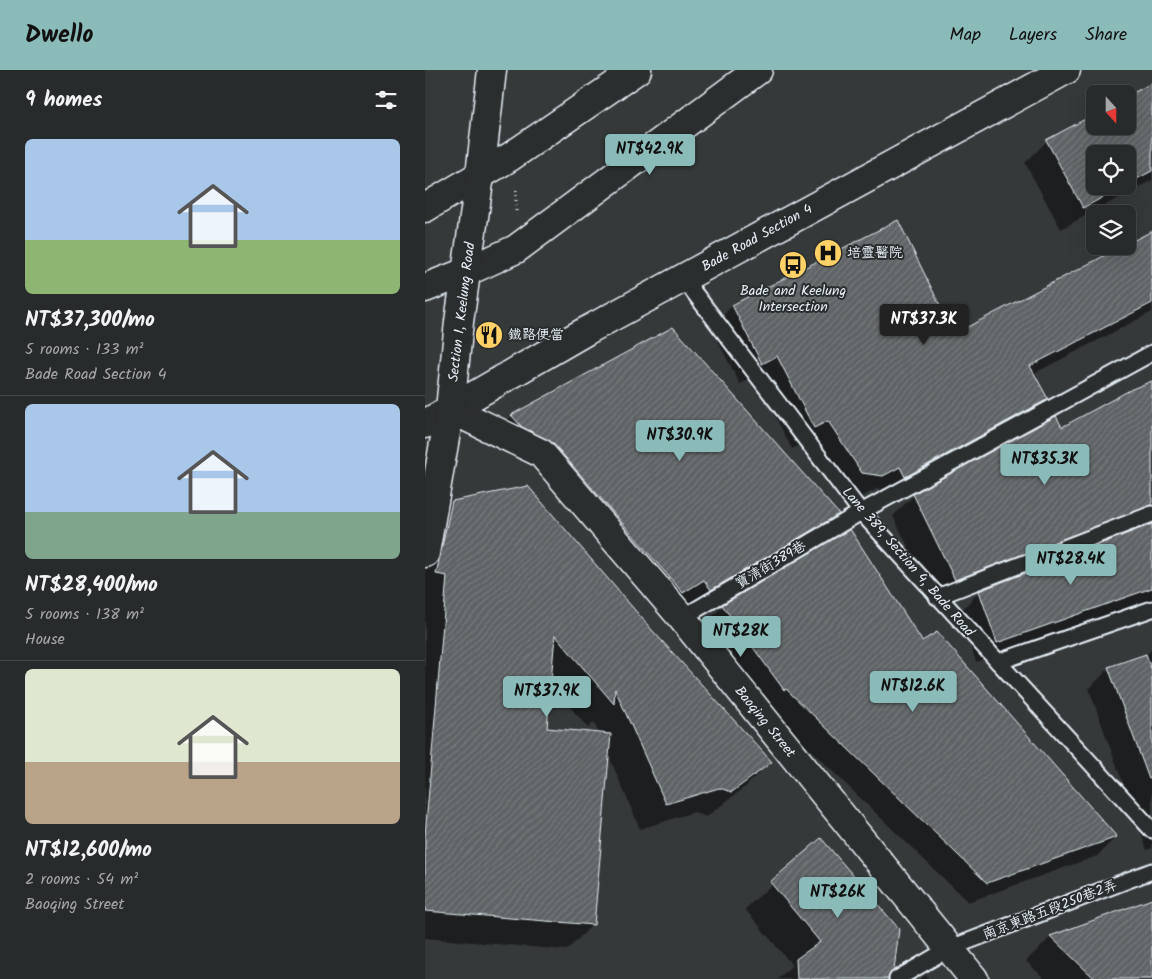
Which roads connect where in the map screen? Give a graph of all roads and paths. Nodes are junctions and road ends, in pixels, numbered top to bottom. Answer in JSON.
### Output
{"nodes":[{"id":1,"x":492,"y":70,"type":"edge"},
{"id":2,"x":637,"y":70,"type":"edge"},
{"id":3,"x":758,"y":70,"type":"edge"},
{"id":4,"x":1066,"y":70,"type":"edge"},
{"id":5,"x":481,"y":174,"type":"junction"},
{"id":6,"x":425,"y":208,"type":"edge"},
{"id":7,"x":465,"y":272,"type":"junction"},
{"id":8,"x":683,"y":278,"type":"junction"},
{"id":9,"x":425,"y":288,"type":"edge"},
{"id":10,"x":1152,"y":353,"type":"edge"},
{"id":11,"x":450,"y":408,"type":"junction"},
{"id":12,"x":425,"y":424,"type":"edge"},
{"id":13,"x":425,"y":434,"type":"edge"},
{"id":14,"x":861,"y":512,"type":"junction"},
{"id":15,"x":1152,"y":514,"type":"edge"},
{"id":16,"x":425,"y":553,"type":"edge"},
{"id":17,"x":937,"y":597,"type":"junction"},
{"id":18,"x":1152,"y":608,"type":"edge"},
{"id":19,"x":681,"y":618,"type":"junction"},
{"id":20,"x":998,"y":662,"type":"junction"},
{"id":21,"x":1152,"y":830,"type":"edge"},
{"id":22,"x":1152,"y":871,"type":"edge"},
{"id":23,"x":948,"y":949,"type":"junction"},
{"id":24,"x":897,"y":979,"type":"edge"},
{"id":25,"x":973,"y":979,"type":"edge"}],
"edges":[{"from":1,"to":5,"type":"street","name":"Section 1, Keelung Road"},
{"from":2,"to":5,"type":"street"},
{"from":3,"to":7,"type":"street"},
{"from":4,"to":8,"type":"street","name":"Bade Road Section 4"},
{"from":5,"to":6,"type":"street"},
{"from":5,"to":7,"type":"street","name":"Section 1, Keelung Road"},
{"from":7,"to":9,"type":"street"},
{"from":7,"to":11,"type":"street","name":"Section 1, Keelung Road"},
{"from":8,"to":11,"type":"street","name":"Bade Road Section 4"},
{"from":8,"to":14,"type":"lane","name":"Lane 389, Section 4, Bade Road"},
{"from":10,"to":14,"type":"lane","name":"寶清街389巷"},
{"from":11,"to":12,"type":"street","name":"Bade Road Section 4"},
{"from":11,"to":13,"type":"street","name":"Bade Road Section 4"},
{"from":11,"to":16,"type":"street","name":"Section 1, Keelung Road"},
{"from":11,"to":19,"type":"street","name":"Baoqing Street"},
{"from":14,"to":17,"type":"lane","name":"Lane 389, Section 4, Bade Road"},
{"from":14,"to":19,"type":"lane","name":"寶清街389巷"},
{"from":15,"to":17,"type":"lane"},
{"from":17,"to":20,"type":"lane","name":"Lane 389, Section 4, Bade Road"},
{"from":18,"to":20,"type":"lane"},
{"from":19,"to":23,"type":"street","name":"Baoqing Street"},
{"from":20,"to":21,"type":"lane","name":"Lane 389, Section 4, Bade Road"},
{"from":22,"to":23,"type":"lane","name":"南京東路五段250巷2弄"},
{"from":23,"to":24,"type":"lane","name":"南京東路五段250巷2弄"},
{"from":23,"to":25,"type":"street","name":"Baoqing Street"}]}
